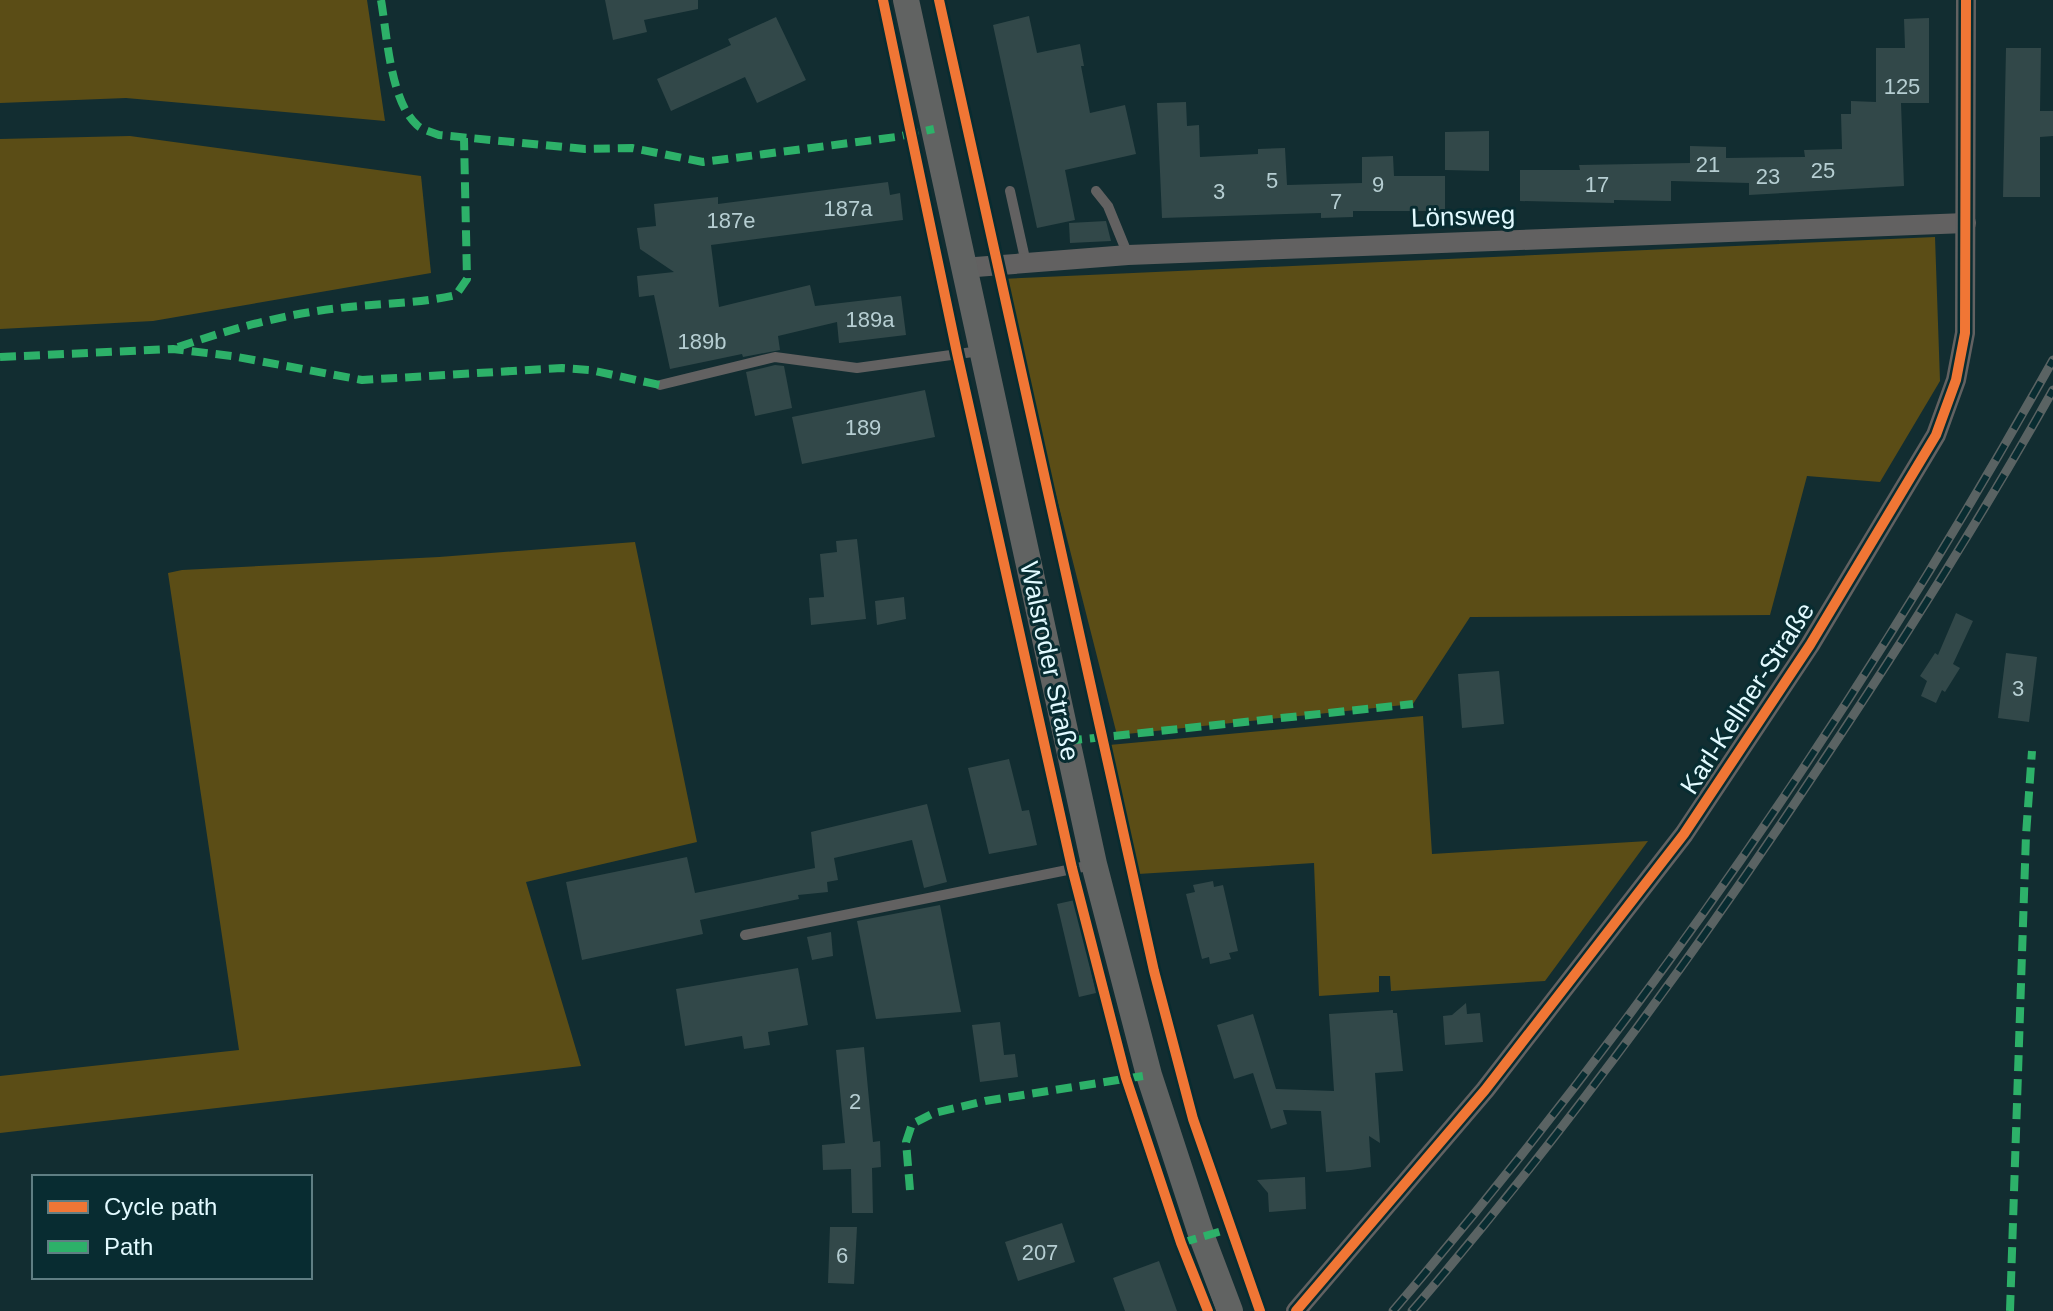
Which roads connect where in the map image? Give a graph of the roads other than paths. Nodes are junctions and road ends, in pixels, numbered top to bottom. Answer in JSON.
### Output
{"nodes":[{"id":1,"x":906,"y":0,"type":"edge"},
{"id":2,"x":1966,"y":0,"type":"edge"},
{"id":3,"x":1010,"y":191,"type":"dead end"},
{"id":4,"x":1096,"y":191,"type":"dead end"},
{"id":5,"x":1966,"y":223,"type":"junction"},
{"id":6,"x":1128,"y":255,"type":"junction"},
{"id":7,"x":1026,"y":263,"type":"junction"},
{"id":8,"x":963,"y":268,"type":"junction"},
{"id":9,"x":982,"y":351,"type":"junction"},
{"id":10,"x":660,"y":385,"type":"dead end"},
{"id":11,"x":1094,"y":864,"type":"junction"},
{"id":12,"x":745,"y":935,"type":"dead end"},
{"id":13,"x":1230,"y":1311,"type":"edge"},
{"id":14,"x":1296,"y":1311,"type":"edge"}],
"edges":[{"from":1,"to":8,"type":"street","name":"Walsroder Straße"},
{"from":2,"to":5,"type":"street","name":"Karl-Kellner-Straße"},
{"from":3,"to":7,"type":"lane"},
{"from":4,"to":6,"type":"lane"},
{"from":5,"to":6,"type":"street","name":"Lönsweg"},
{"from":5,"to":14,"type":"street","name":"Karl-Kellner-Straße"},
{"from":6,"to":7,"type":"street","name":"Lönsweg"},
{"from":7,"to":8,"type":"street","name":"Lönsweg"},
{"from":8,"to":9,"type":"street","name":"Walsroder Straße"},
{"from":9,"to":10,"type":"lane"},
{"from":9,"to":11,"type":"street","name":"Walsroder Straße"},
{"from":11,"to":12,"type":"lane"},
{"from":11,"to":13,"type":"street","name":"Walsroder Straße"}]}
